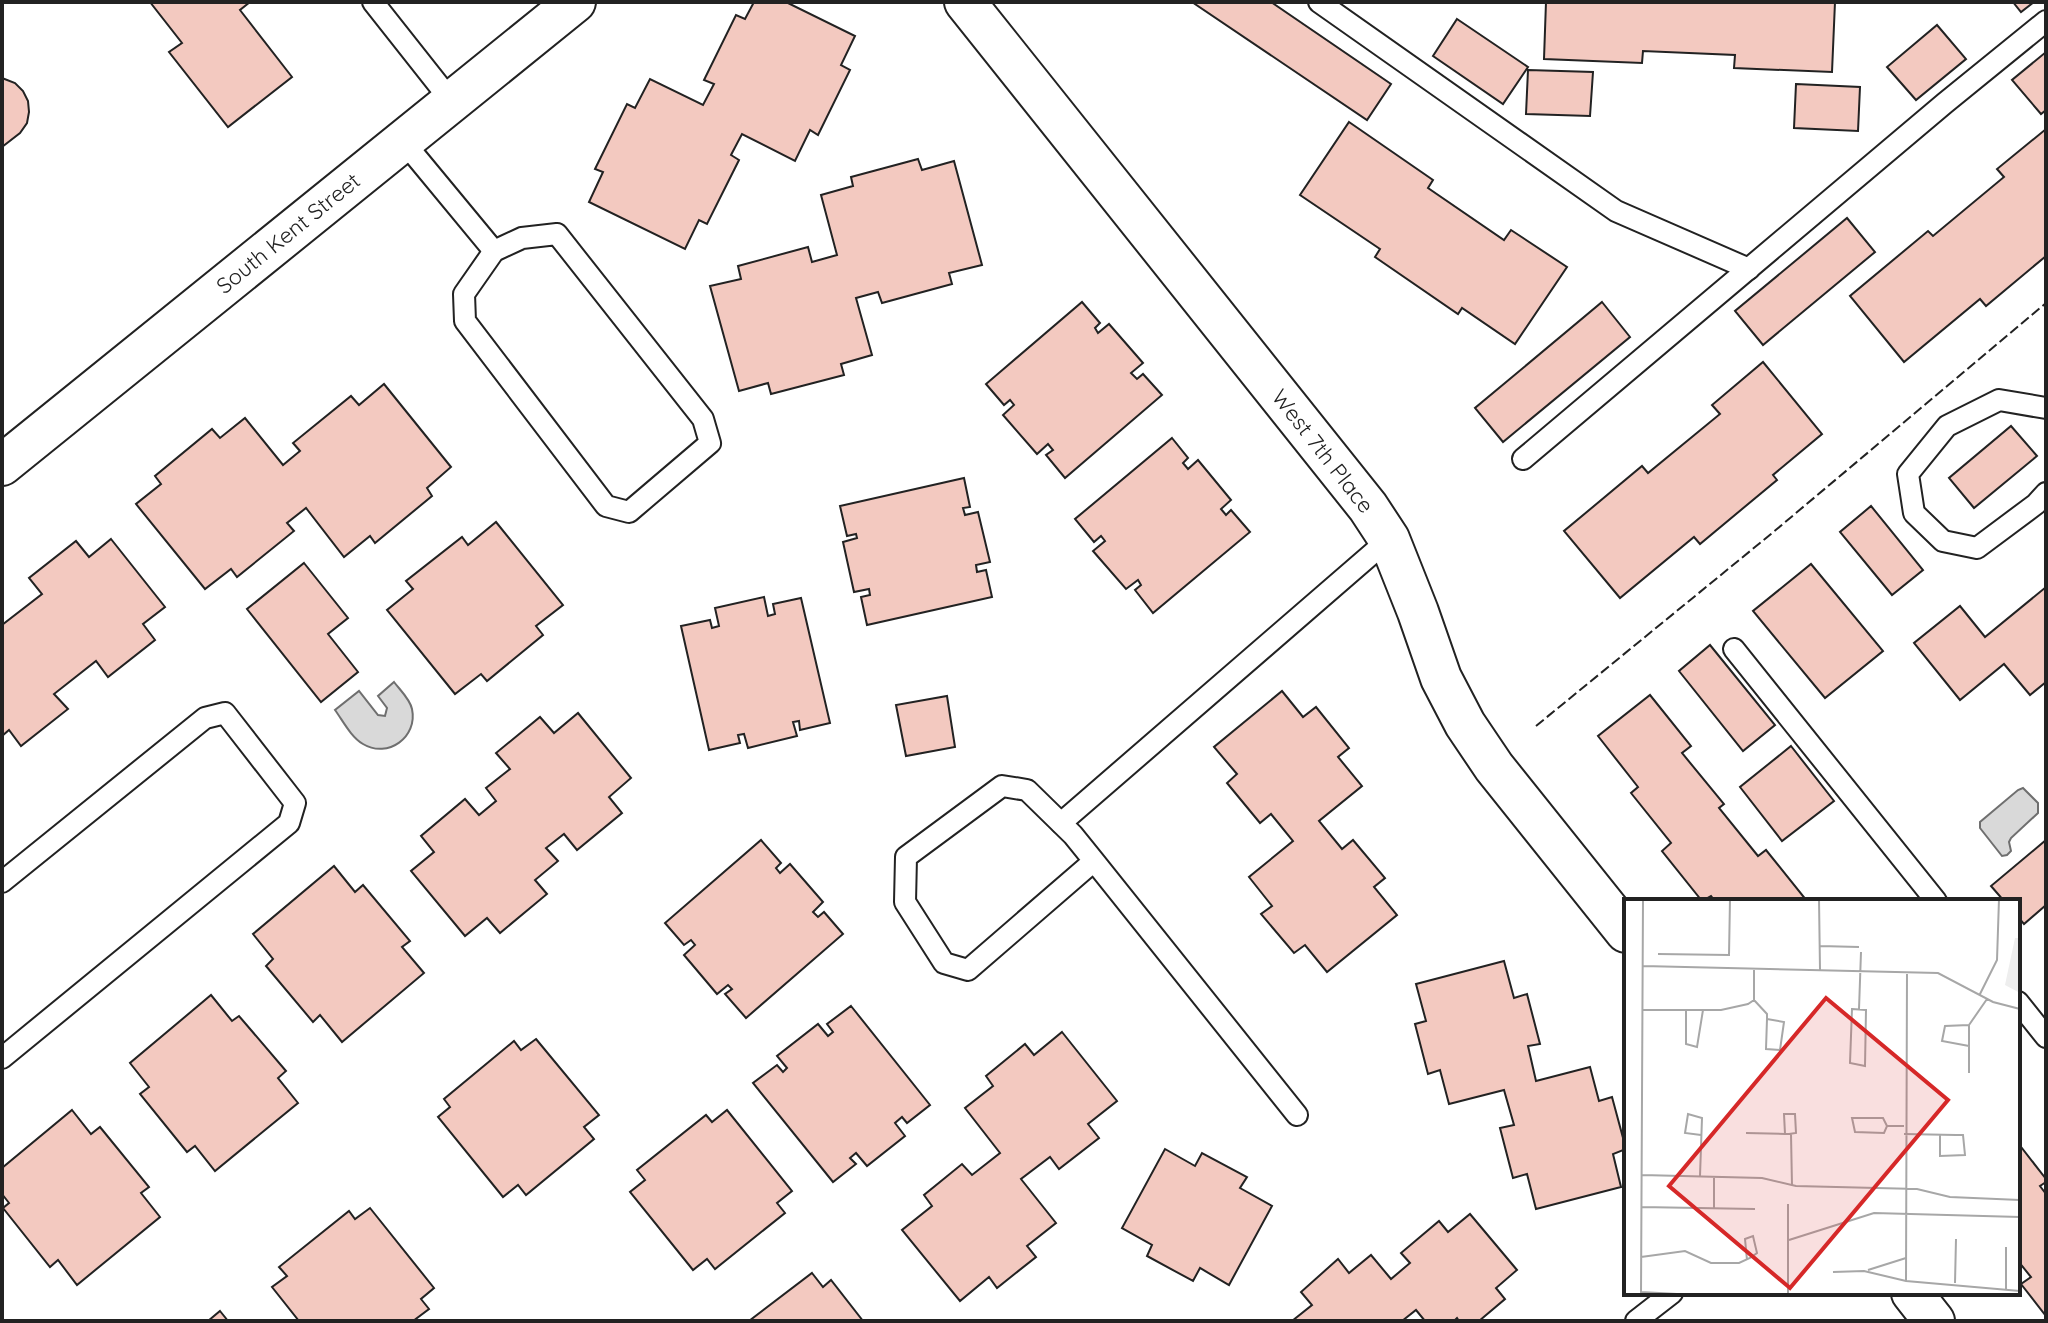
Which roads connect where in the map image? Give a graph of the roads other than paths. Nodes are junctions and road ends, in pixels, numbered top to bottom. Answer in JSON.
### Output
{"nodes":[{"id":1,"x":373,"y":2,"type":"edge"},
{"id":2,"x":575,"y":2,"type":"edge"},
{"id":3,"x":965,"y":2,"type":"edge"},
{"id":4,"x":1319,"y":2,"type":"edge"},
{"id":5,"x":2046,"y":21,"type":"edge"},
{"id":6,"x":452,"y":102,"type":"junction"},
{"id":7,"x":403,"y":141,"type":"junction"},
{"id":8,"x":494,"y":251,"type":"junction"},
{"id":9,"x":1749,"y":269,"type":"junction"},
{"id":10,"x":2046,"y":408,"type":"edge"},
{"id":11,"x":1523,"y":459,"type":"dead end"},
{"id":12,"x":2,"y":465,"type":"edge"},
{"id":13,"x":2046,"y":493,"type":"edge"},
{"id":14,"x":1389,"y":539,"type":"junction"},
{"id":15,"x":1734,"y":649,"type":"dead end"},
{"id":16,"x":1061,"y":823,"type":"junction"},
{"id":17,"x":1094,"y":861,"type":"junction"},
{"id":18,"x":2,"y":882,"type":"edge"},
{"id":19,"x":1934,"y":899,"type":"edge"},
{"id":20,"x":1624,"y":930,"type":"edge"},
{"id":21,"x":2020,"y":1004,"type":"edge"},
{"id":22,"x":2046,"y":1037,"type":"edge"},
{"id":23,"x":2,"y":1058,"type":"edge"},
{"id":24,"x":1297,"y":1115,"type":"dead end"},
{"id":25,"x":1669,"y":1295,"type":"edge"},
{"id":26,"x":1914,"y":1295,"type":"edge"},
{"id":27,"x":1636,"y":1321,"type":"edge"},
{"id":28,"x":1934,"y":1321,"type":"edge"}],
"edges":[{"from":1,"to":6,"type":"lane"},
{"from":2,"to":6,"type":"street","name":"South Kent Street"},
{"from":3,"to":14,"type":"street","name":"West 7th Place"},
{"from":4,"to":9,"type":"lane"},
{"from":5,"to":9,"type":"lane"},
{"from":6,"to":7,"type":"street","name":"South Kent Street"},
{"from":7,"to":8,"type":"lane"},
{"from":7,"to":12,"type":"street","name":"South Kent Street"},
{"from":8,"to":8,"type":"lane"},
{"from":9,"to":11,"type":"lane"},
{"from":10,"to":13,"type":"lane"},
{"from":14,"to":16,"type":"lane"},
{"from":14,"to":20,"type":"street","name":"West 7th Place"},
{"from":15,"to":19,"type":"lane"},
{"from":16,"to":17,"type":"lane"},
{"from":16,"to":17,"type":"lane"},
{"from":17,"to":24,"type":"lane"},
{"from":18,"to":23,"type":"lane"},
{"from":21,"to":22,"type":"lane"},
{"from":25,"to":27,"type":"lane"},
{"from":26,"to":28,"type":"street"}]}
